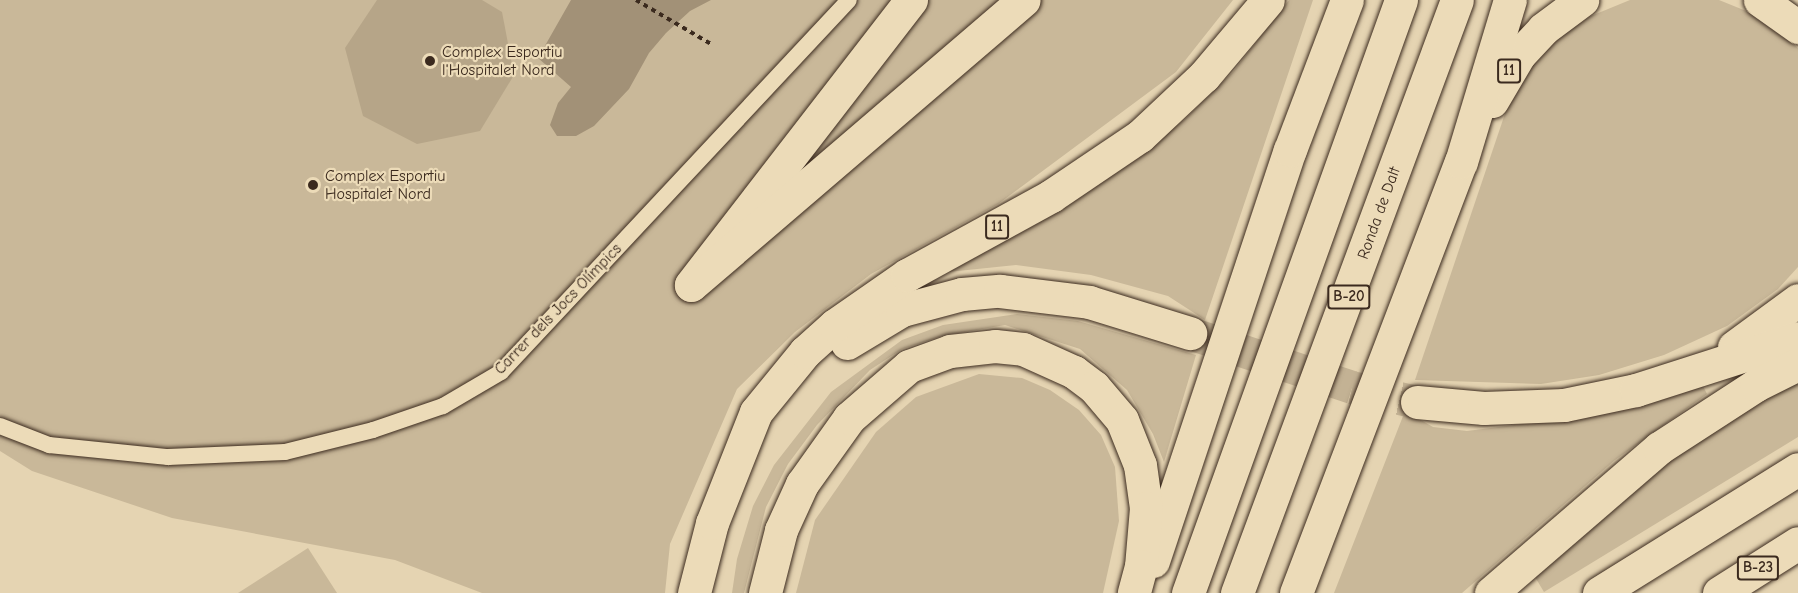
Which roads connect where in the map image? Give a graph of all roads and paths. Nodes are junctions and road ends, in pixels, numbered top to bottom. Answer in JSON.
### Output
{"nodes":[{"id":1,"x":636,"y":0,"type":"edge"},
{"id":2,"x":849,"y":0,"type":"edge"},
{"id":3,"x":911,"y":0,"type":"edge"},
{"id":4,"x":1024,"y":0,"type":"edge"},
{"id":5,"x":1268,"y":0,"type":"edge"},
{"id":6,"x":1347,"y":0,"type":"edge"},
{"id":7,"x":1401,"y":0,"type":"edge"},
{"id":8,"x":1457,"y":0,"type":"edge"},
{"id":9,"x":1510,"y":0,"type":"edge"},
{"id":10,"x":1582,"y":0,"type":"edge"},
{"id":11,"x":1760,"y":0,"type":"edge"},
{"id":12,"x":1798,"y":27,"type":"edge"},
{"id":13,"x":711,"y":44,"type":"dead end"},
{"id":14,"x":1461,"y":162,"type":"junction"},
{"id":15,"x":1798,"y":300,"type":"edge"},
{"id":16,"x":1190,"y":333,"type":"tunnel mouth"},
{"id":17,"x":1798,"y":338,"type":"edge"},
{"id":18,"x":1798,"y":364,"type":"edge"},
{"id":19,"x":1678,"y":376,"type":"junction"},
{"id":20,"x":1417,"y":402,"type":"tunnel mouth"},
{"id":21,"x":0,"y":426,"type":"edge"},
{"id":22,"x":739,"y":458,"type":"junction"},
{"id":23,"x":1798,"y":469,"type":"edge"},
{"id":24,"x":1798,"y":543,"type":"edge"},
{"id":25,"x":1300,"y":581,"type":"edge"},
{"id":26,"x":694,"y":593,"type":"edge"},
{"id":27,"x":765,"y":593,"type":"edge"},
{"id":28,"x":1134,"y":593,"type":"edge"},
{"id":29,"x":1140,"y":593,"type":"edge"},
{"id":30,"x":1188,"y":593,"type":"edge"},
{"id":31,"x":1237,"y":593,"type":"edge"},
{"id":32,"x":1491,"y":593,"type":"edge"},
{"id":33,"x":1599,"y":593,"type":"edge"},
{"id":34,"x":1719,"y":593,"type":"edge"}],
"edges":[{"from":1,"to":13,"type":"path"},
{"from":2,"to":21,"type":"lane","name":"Carrer dels Jocs Olímpics"},
{"from":3,"to":4,"type":"main road"},
{"from":5,"to":22,"type":"main road","number":"11"},
{"from":6,"to":29,"type":"main road"},
{"from":7,"to":30,"type":"main road"},
{"from":8,"to":31,"type":"main road","name":"Ronda de Dalt","number":"B-20"},
{"from":9,"to":14,"type":"main road"},
{"from":10,"to":14,"type":"main road","number":"11"},
{"from":11,"to":12,"type":"main road"},
{"from":14,"to":25,"type":"main road"},
{"from":15,"to":19,"type":"main road"},
{"from":16,"to":22,"type":"main road"},
{"from":17,"to":19,"type":"main road"},
{"from":18,"to":32,"type":"main road"},
{"from":19,"to":20,"type":"main road"},
{"from":22,"to":26,"type":"main road"},
{"from":23,"to":33,"type":"main road"},
{"from":24,"to":34,"type":"main road","number":"B-23"},
{"from":27,"to":28,"type":"main road"}]}
